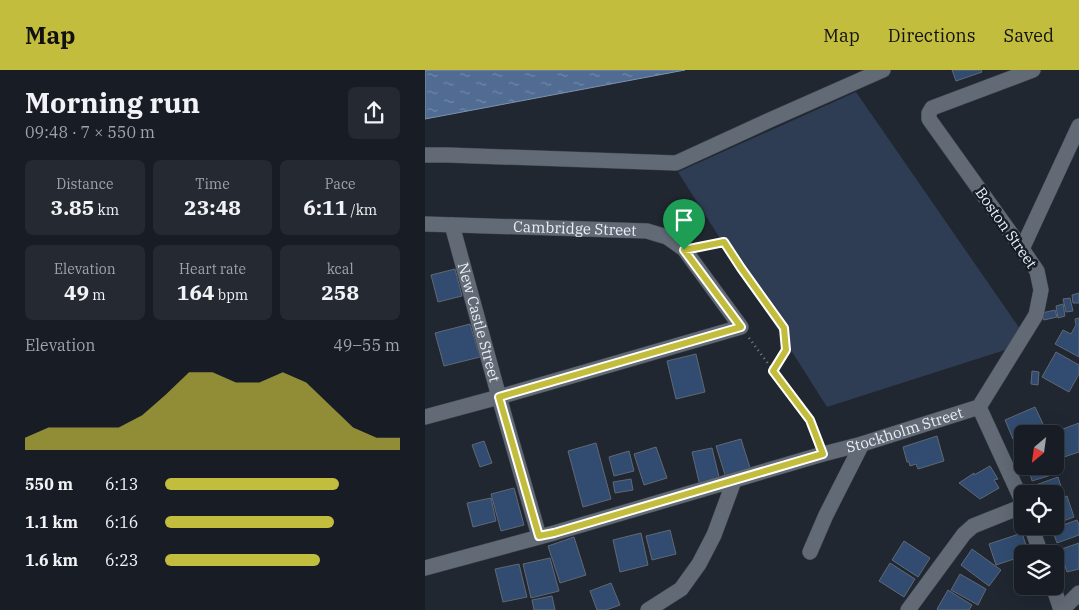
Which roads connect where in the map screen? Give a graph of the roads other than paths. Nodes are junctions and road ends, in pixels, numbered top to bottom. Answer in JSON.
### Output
{"nodes":[{"id":1,"x":883,"y":70,"type":"edge"},
{"id":2,"x":1033,"y":70,"type":"edge"},
{"id":3,"x":1079,"y":126,"type":"edge"},
{"id":4,"x":425,"y":155,"type":"edge"},
{"id":5,"x":425,"y":224,"type":"edge"},
{"id":6,"x":452,"y":225,"type":"junction"},
{"id":7,"x":1022,"y":249,"type":"junction"},
{"id":8,"x":499,"y":397,"type":"junction"},
{"id":9,"x":979,"y":407,"type":"junction"},
{"id":10,"x":425,"y":417,"type":"edge"},
{"id":11,"x":862,"y":444,"type":"junction"},
{"id":12,"x":734,"y":481,"type":"junction"},
{"id":13,"x":1014,"y":485,"type":"edge"},
{"id":14,"x":1014,"y":508,"type":"edge"},
{"id":15,"x":539,"y":536,"type":"junction"},
{"id":16,"x":810,"y":552,"type":"dead end"},
{"id":17,"x":425,"y":568,"type":"edge"},
{"id":18,"x":1079,"y":593,"type":"edge"},
{"id":19,"x":1056,"y":595,"type":"edge"},
{"id":20,"x":648,"y":610,"type":"edge"},
{"id":21,"x":908,"y":610,"type":"edge"},
{"id":22,"x":1061,"y":610,"type":"edge"}],
"edges":[{"from":1,"to":4,"type":"street"},
{"from":2,"to":7,"type":"street","name":"Boston Street"},
{"from":3,"to":7,"type":"street"},
{"from":5,"to":6,"type":"street","name":"Cambridge Street"},
{"from":6,"to":8,"type":"street","name":"New Castle Street"},
{"from":6,"to":8,"type":"street","name":"Cambridge Street"},
{"from":7,"to":9,"type":"street","name":"Boston Street"},
{"from":8,"to":10,"type":"street"},
{"from":8,"to":15,"type":"street","name":"New Castle Street"},
{"from":9,"to":11,"type":"street","name":"Stockholm Street"},
{"from":9,"to":13,"type":"street"},
{"from":11,"to":12,"type":"street","name":"Stockholm Street"},
{"from":11,"to":16,"type":"street"},
{"from":12,"to":15,"type":"street","name":"Stockholm Street"},
{"from":12,"to":20,"type":"street"},
{"from":14,"to":21,"type":"street"},
{"from":15,"to":17,"type":"street","name":"Stockholm Street"},
{"from":18,"to":22,"type":"street"},
{"from":19,"to":22,"type":"street"}]}
